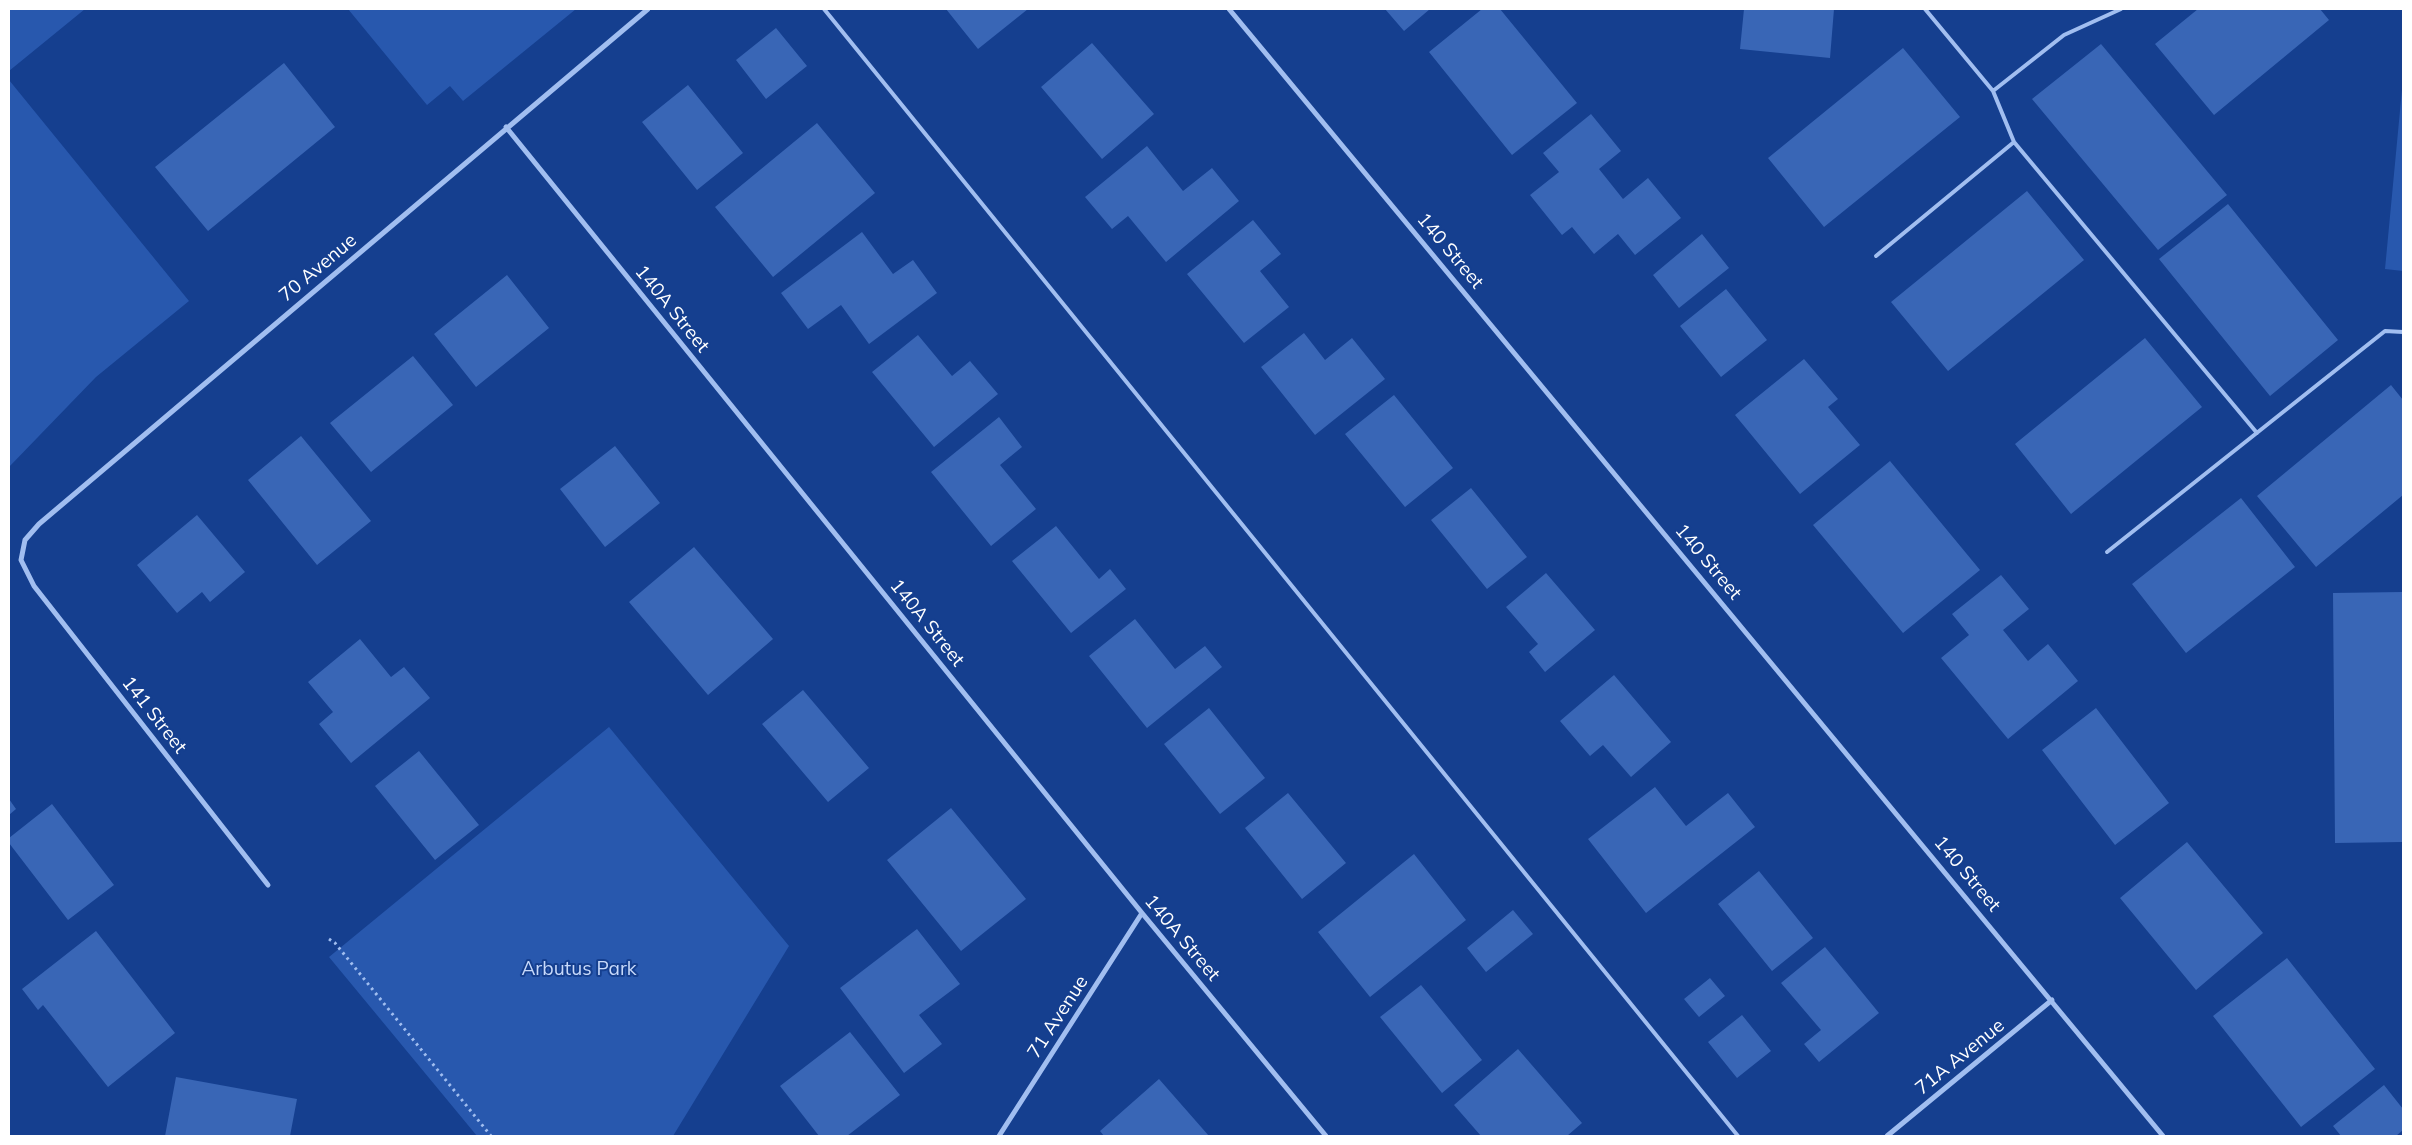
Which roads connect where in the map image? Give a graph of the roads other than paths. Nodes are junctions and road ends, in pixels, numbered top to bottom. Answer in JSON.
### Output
{"nodes":[{"id":1,"x":648,"y":9,"type":"edge"},
{"id":2,"x":824,"y":9,"type":"edge"},
{"id":3,"x":1229,"y":9,"type":"edge"},
{"id":4,"x":1925,"y":9,"type":"edge"},
{"id":5,"x":2120,"y":9,"type":"edge"},
{"id":6,"x":1993,"y":91,"type":"junction"},
{"id":7,"x":506,"y":127,"type":"junction"},
{"id":8,"x":2014,"y":142,"type":"junction"},
{"id":9,"x":1876,"y":256,"type":"dead end"},
{"id":10,"x":2403,"y":332,"type":"edge"},
{"id":11,"x":2257,"y":434,"type":"junction"},
{"id":12,"x":2107,"y":552,"type":"dead end"},
{"id":13,"x":22,"y":560,"type":"joint"},
{"id":14,"x":268,"y":885,"type":"dead end"},
{"id":15,"x":1142,"y":913,"type":"junction"},
{"id":16,"x":2052,"y":1000,"type":"junction"},
{"id":17,"x":999,"y":1136,"type":"edge"},
{"id":18,"x":1326,"y":1136,"type":"edge"},
{"id":19,"x":1738,"y":1136,"type":"edge"},
{"id":20,"x":1887,"y":1136,"type":"edge"},
{"id":21,"x":2163,"y":1136,"type":"edge"}],
"edges":[{"from":1,"to":7,"type":"street","name":"70 Avenue"},
{"from":2,"to":19,"type":"lane"},
{"from":3,"to":16,"type":"street","name":"140 Street"},
{"from":4,"to":6,"type":"lane"},
{"from":5,"to":6,"type":"lane"},
{"from":6,"to":8,"type":"lane"},
{"from":7,"to":13,"type":"street","name":"70 Avenue"},
{"from":7,"to":15,"type":"street","name":"140A Street"},
{"from":8,"to":9,"type":"lane"},
{"from":8,"to":11,"type":"lane"},
{"from":10,"to":11,"type":"lane"},
{"from":11,"to":12,"type":"lane"},
{"from":13,"to":14,"type":"street","name":"141 Street"},
{"from":15,"to":17,"type":"street","name":"71 Avenue"},
{"from":15,"to":18,"type":"street","name":"140A Street"},
{"from":16,"to":20,"type":"street","name":"71A Avenue"},
{"from":16,"to":21,"type":"street","name":"140 Street"}]}
